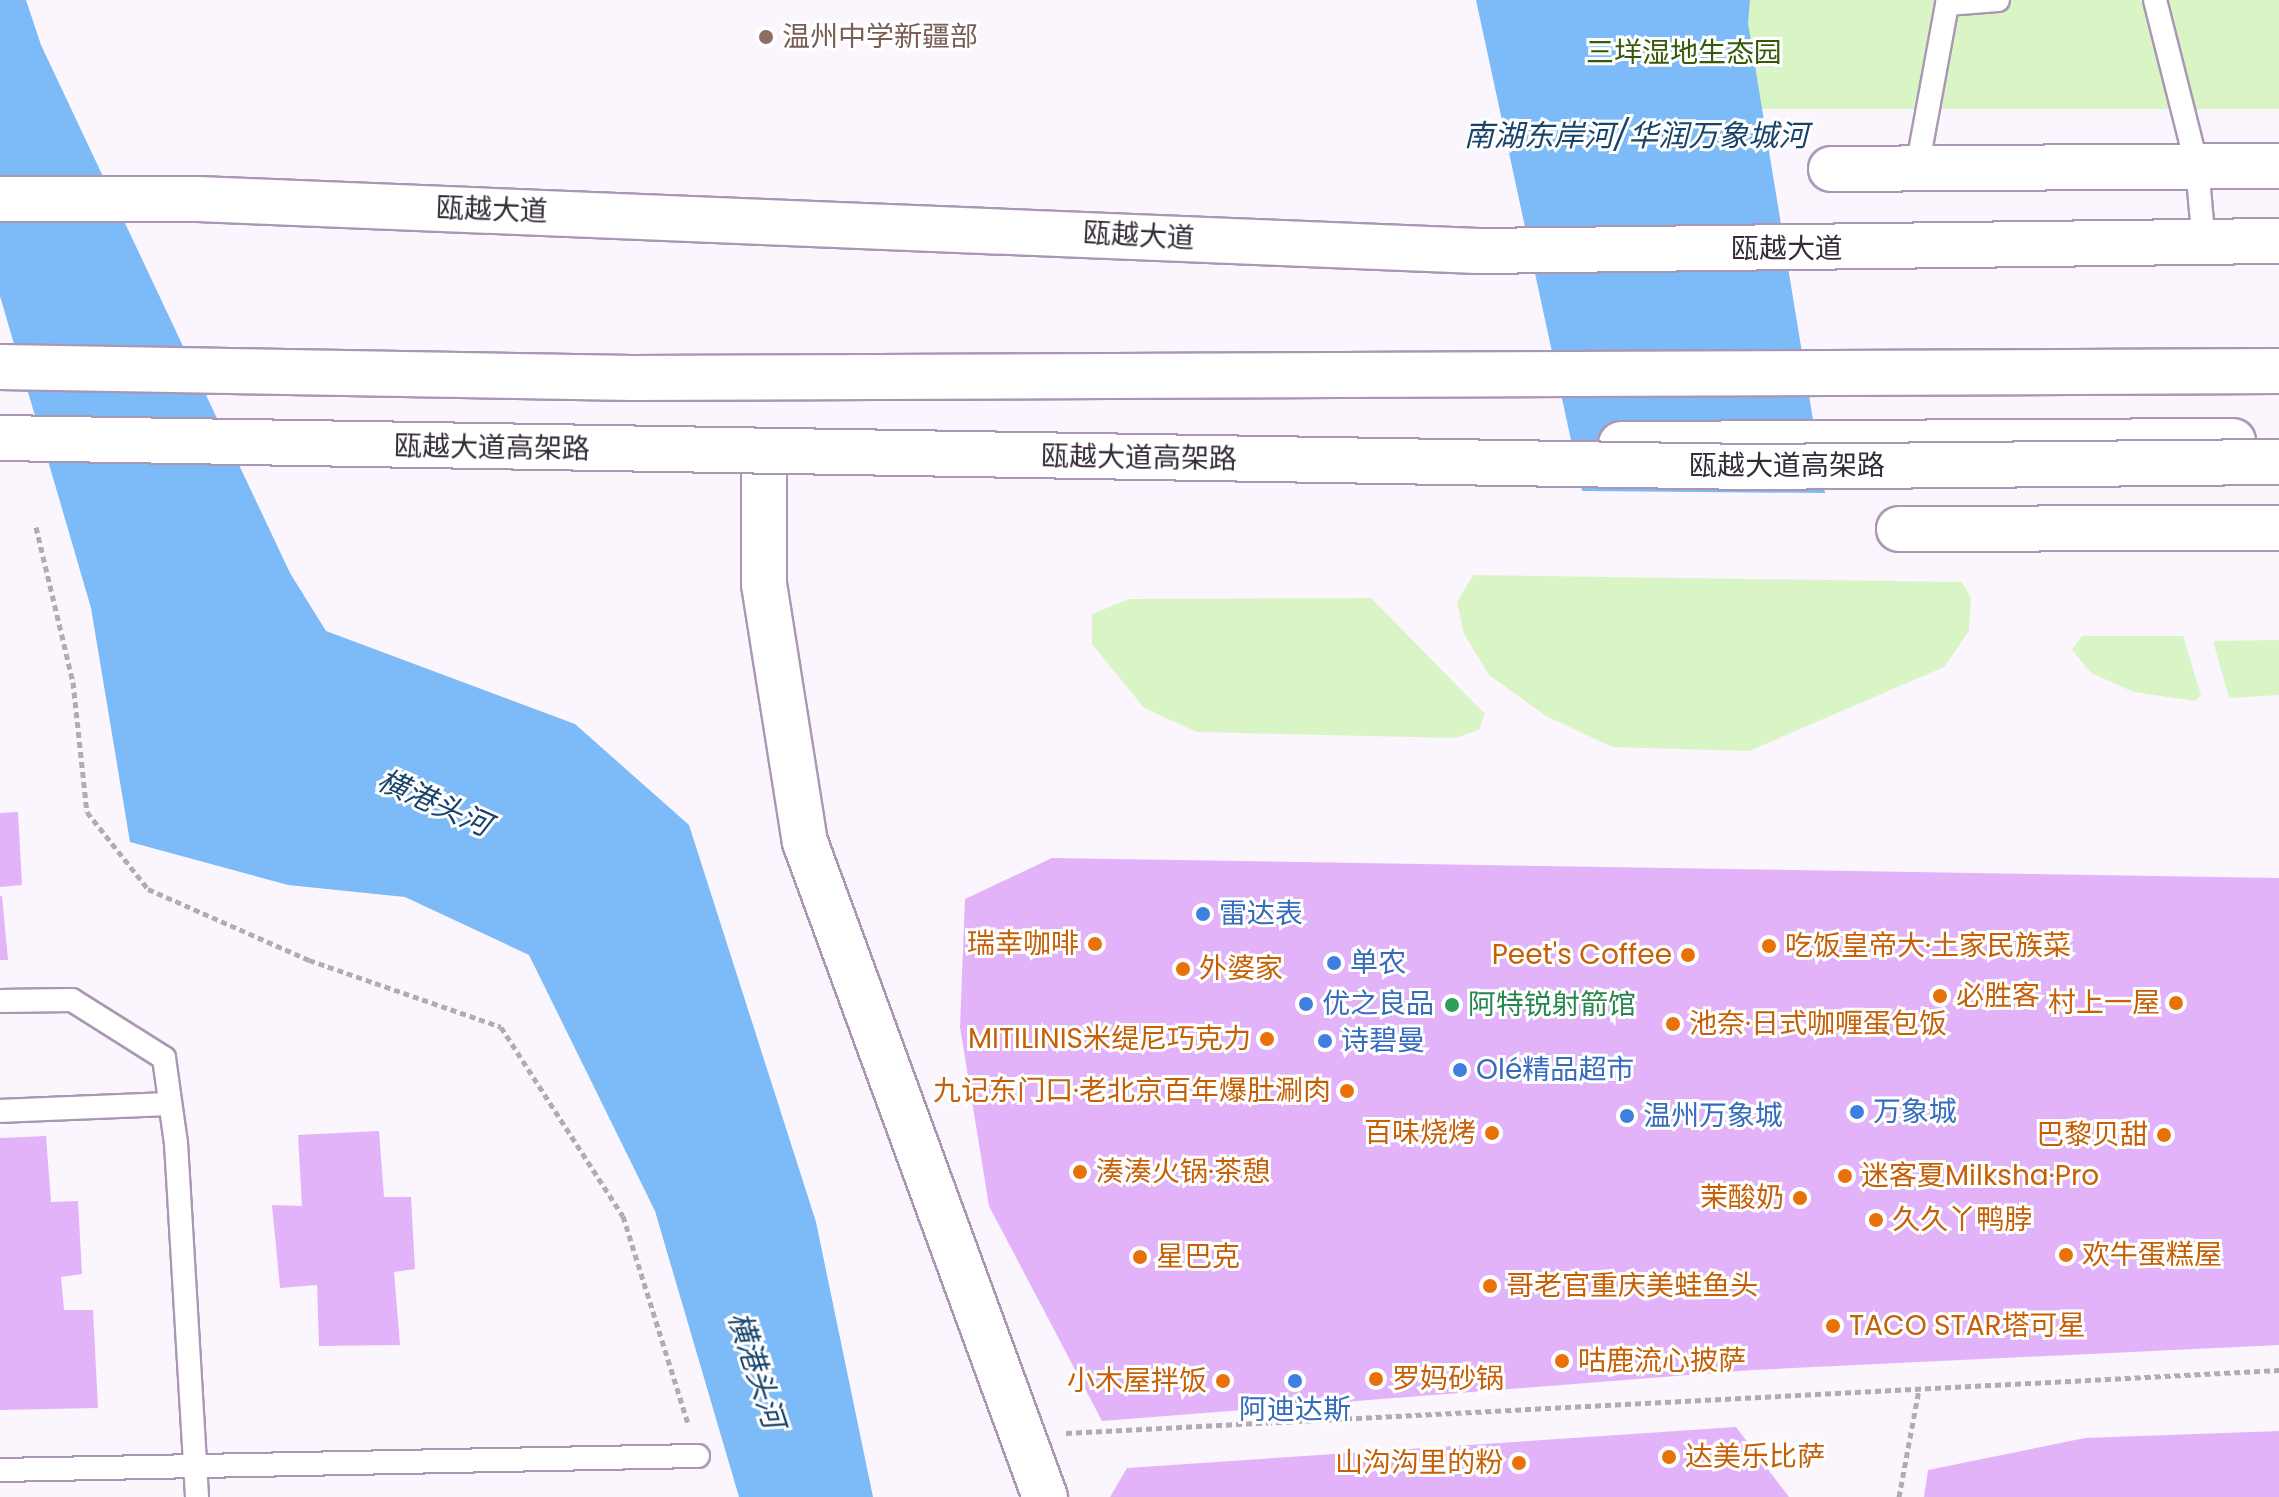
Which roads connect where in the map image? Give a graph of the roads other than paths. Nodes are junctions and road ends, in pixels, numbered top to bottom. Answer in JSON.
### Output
{"nodes":[{"id":1,"x":1998,"y":0,"type":"edge"},
{"id":2,"x":2155,"y":0,"type":"edge"},
{"id":3,"x":2197,"y":166,"type":"junction"},
{"id":4,"x":2279,"y":166,"type":"edge"},
{"id":5,"x":1917,"y":168,"type":"junction"},
{"id":6,"x":1831,"y":169,"type":"dead end"},
{"id":7,"x":0,"y":199,"type":"edge"},
{"id":8,"x":2279,"y":241,"type":"edge"},
{"id":9,"x":2204,"y":244,"type":"junction"},
{"id":10,"x":0,"y":367,"type":"edge"},
{"id":11,"x":2279,"y":371,"type":"edge"},
{"id":12,"x":0,"y":438,"type":"edge"},
{"id":13,"x":2279,"y":441,"type":"edge"},
{"id":14,"x":0,"y":456,"type":"edge"},
{"id":15,"x":2279,"y":462,"type":"edge"},
{"id":16,"x":764,"y":464,"type":"junction"},
{"id":17,"x":2279,"y":528,"type":"edge"},
{"id":18,"x":1899,"y":529,"type":"dead end"},
{"id":19,"x":0,"y":1001,"type":"edge"},
{"id":20,"x":170,"y":1104,"type":"junction"},
{"id":21,"x":0,"y":1111,"type":"edge"},
{"id":22,"x":698,"y":1456,"type":"road end"},
{"id":23,"x":195,"y":1466,"type":"junction"},
{"id":24,"x":0,"y":1470,"type":"edge"},
{"id":25,"x":197,"y":1497,"type":"edge"},
{"id":26,"x":1045,"y":1497,"type":"edge"}],
"edges":[{"from":1,"to":5,"type":"lane"},
{"from":2,"to":3,"type":"lane"},
{"from":3,"to":4,"type":"main road"},
{"from":3,"to":5,"type":"main road"},
{"from":3,"to":9,"type":"lane"},
{"from":5,"to":6,"type":"main road"},
{"from":7,"to":9,"type":"main road","name":"瓯越大道"},
{"from":8,"to":9,"type":"main road","name":"瓯越大道"},
{"from":10,"to":11,"type":"main road"},
{"from":12,"to":15,"type":"main road","name":"瓯越大道高架路","bridge":true},
{"from":13,"to":16,"type":"main road"},
{"from":14,"to":16,"type":"main road"},
{"from":16,"to":26,"type":"main road"},
{"from":17,"to":18,"type":"main road"},
{"from":19,"to":20,"type":"lane"},
{"from":20,"to":21,"type":"lane"},
{"from":20,"to":23,"type":"lane"},
{"from":22,"to":23,"type":"lane"},
{"from":23,"to":24,"type":"lane"},
{"from":23,"to":25,"type":"lane"}]}
